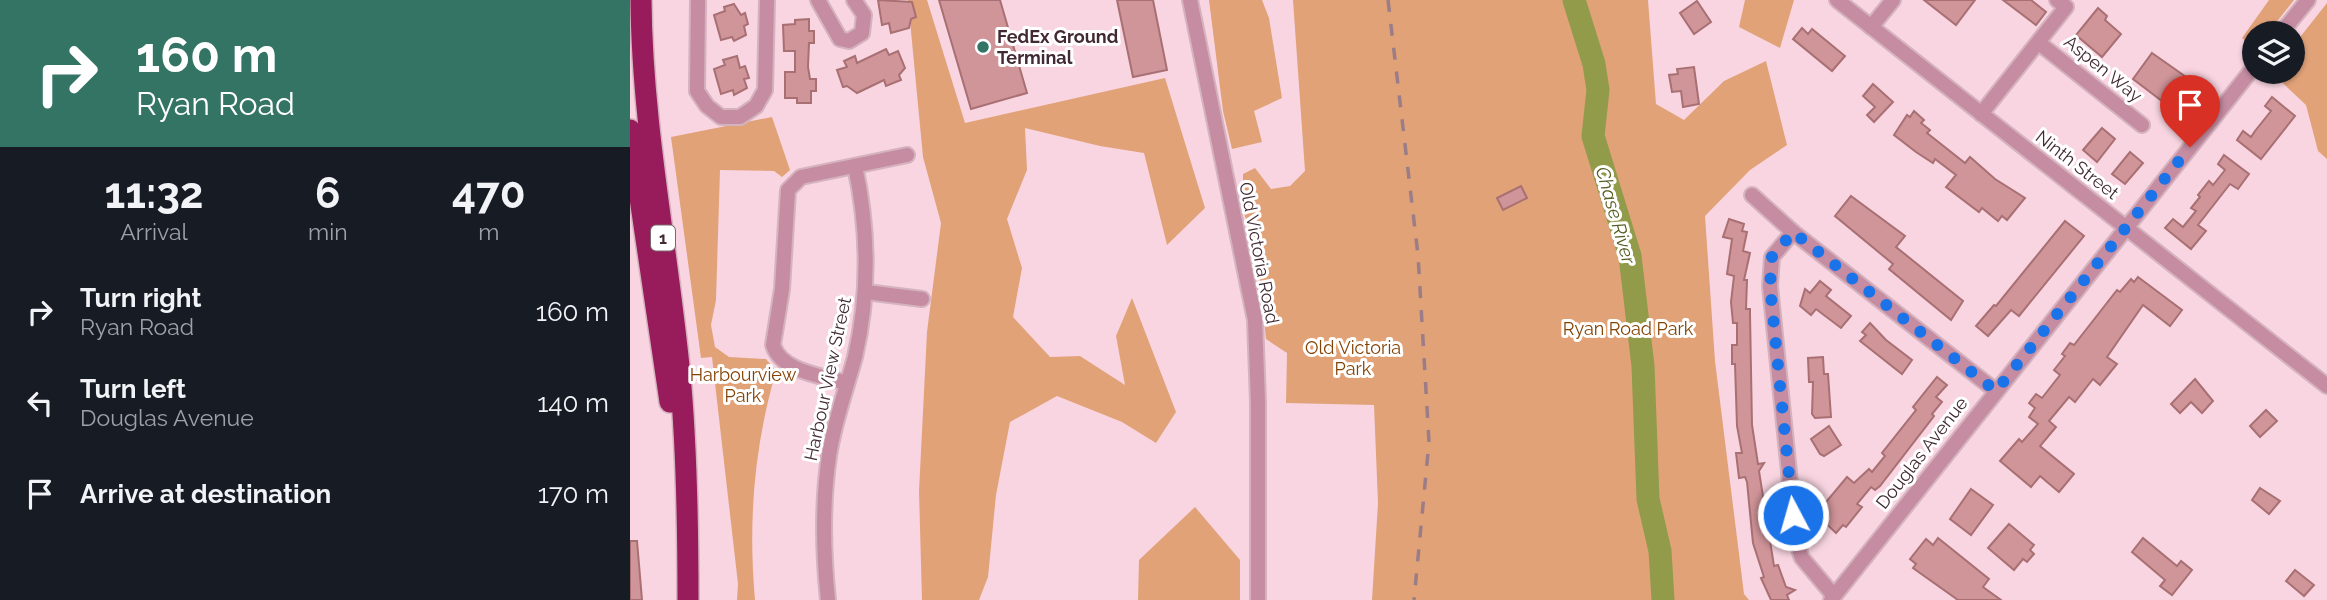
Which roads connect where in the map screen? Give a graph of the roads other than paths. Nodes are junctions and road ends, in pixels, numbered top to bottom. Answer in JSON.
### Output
{"nodes":[{"id":1,"x":641,"y":0,"type":"edge"},
{"id":2,"x":698,"y":0,"type":"edge"},
{"id":3,"x":767,"y":0,"type":"edge"},
{"id":4,"x":818,"y":0,"type":"edge"},
{"id":5,"x":855,"y":0,"type":"edge"},
{"id":6,"x":1190,"y":0,"type":"edge"},
{"id":7,"x":1837,"y":0,"type":"edge"},
{"id":8,"x":1893,"y":0,"type":"edge"},
{"id":9,"x":2057,"y":0,"type":"edge"},
{"id":10,"x":2308,"y":0,"type":"edge"},
{"id":11,"x":2291,"y":21,"type":"edge"},
{"id":12,"x":1871,"y":27,"type":"junction"},
{"id":13,"x":2039,"y":43,"type":"junction"},
{"id":14,"x":2242,"y":82,"type":"edge"},
{"id":15,"x":1981,"y":114,"type":"junction"},
{"id":16,"x":2143,"y":125,"type":"dead end"},
{"id":17,"x":630,"y":130,"type":"edge"},
{"id":18,"x":907,"y":155,"type":"dead end"},
{"id":19,"x":855,"y":166,"type":"junction"},
{"id":20,"x":1752,"y":195,"type":"dead end"},
{"id":21,"x":2125,"y":227,"type":"junction"},
{"id":22,"x":1793,"y":232,"type":"junction"},
{"id":23,"x":866,"y":292,"type":"junction"},
{"id":24,"x":922,"y":299,"type":"dead end"},
{"id":25,"x":847,"y":383,"type":"junction"},
{"id":26,"x":2327,"y":386,"type":"edge"},
{"id":27,"x":1996,"y":391,"type":"junction"},
{"id":28,"x":685,"y":477,"type":"junction"},
{"id":29,"x":1832,"y":598,"type":"edge"},
{"id":30,"x":688,"y":600,"type":"edge"},
{"id":31,"x":828,"y":600,"type":"edge"},
{"id":32,"x":1258,"y":600,"type":"edge"}],
"edges":[{"from":1,"to":28,"type":"highway","number":"1"},
{"from":2,"to":3,"type":"street"},
{"from":4,"to":5,"type":"street"},
{"from":6,"to":32,"type":"street","name":"Old Victoria Road"},
{"from":7,"to":12,"type":"street","name":"Ninth Street"},
{"from":8,"to":12,"type":"street"},
{"from":9,"to":13,"type":"street"},
{"from":10,"to":11,"type":"street"},
{"from":12,"to":15,"type":"street","name":"Ninth Street"},
{"from":13,"to":15,"type":"street"},
{"from":13,"to":16,"type":"street","name":"Aspen Way"},
{"from":14,"to":21,"type":"street","name":"Douglas Avenue"},
{"from":15,"to":21,"type":"street","name":"Ninth Street"},
{"from":17,"to":28,"type":"highway","number":"1"},
{"from":18,"to":19,"type":"street"},
{"from":19,"to":23,"type":"street","name":"Harbour View Street"},
{"from":19,"to":25,"type":"street"},
{"from":20,"to":22,"type":"street"},
{"from":21,"to":26,"type":"street","name":"Ninth Street"},
{"from":21,"to":27,"type":"street","name":"Douglas Avenue"},
{"from":22,"to":27,"type":"street"},
{"from":22,"to":29,"type":"street"},
{"from":23,"to":24,"type":"street"},
{"from":23,"to":25,"type":"street","name":"Harbour View Street"},
{"from":25,"to":31,"type":"street","name":"Harbour View Street"},
{"from":27,"to":29,"type":"street","name":"Douglas Avenue"},
{"from":28,"to":30,"type":"highway","number":"1"}]}
